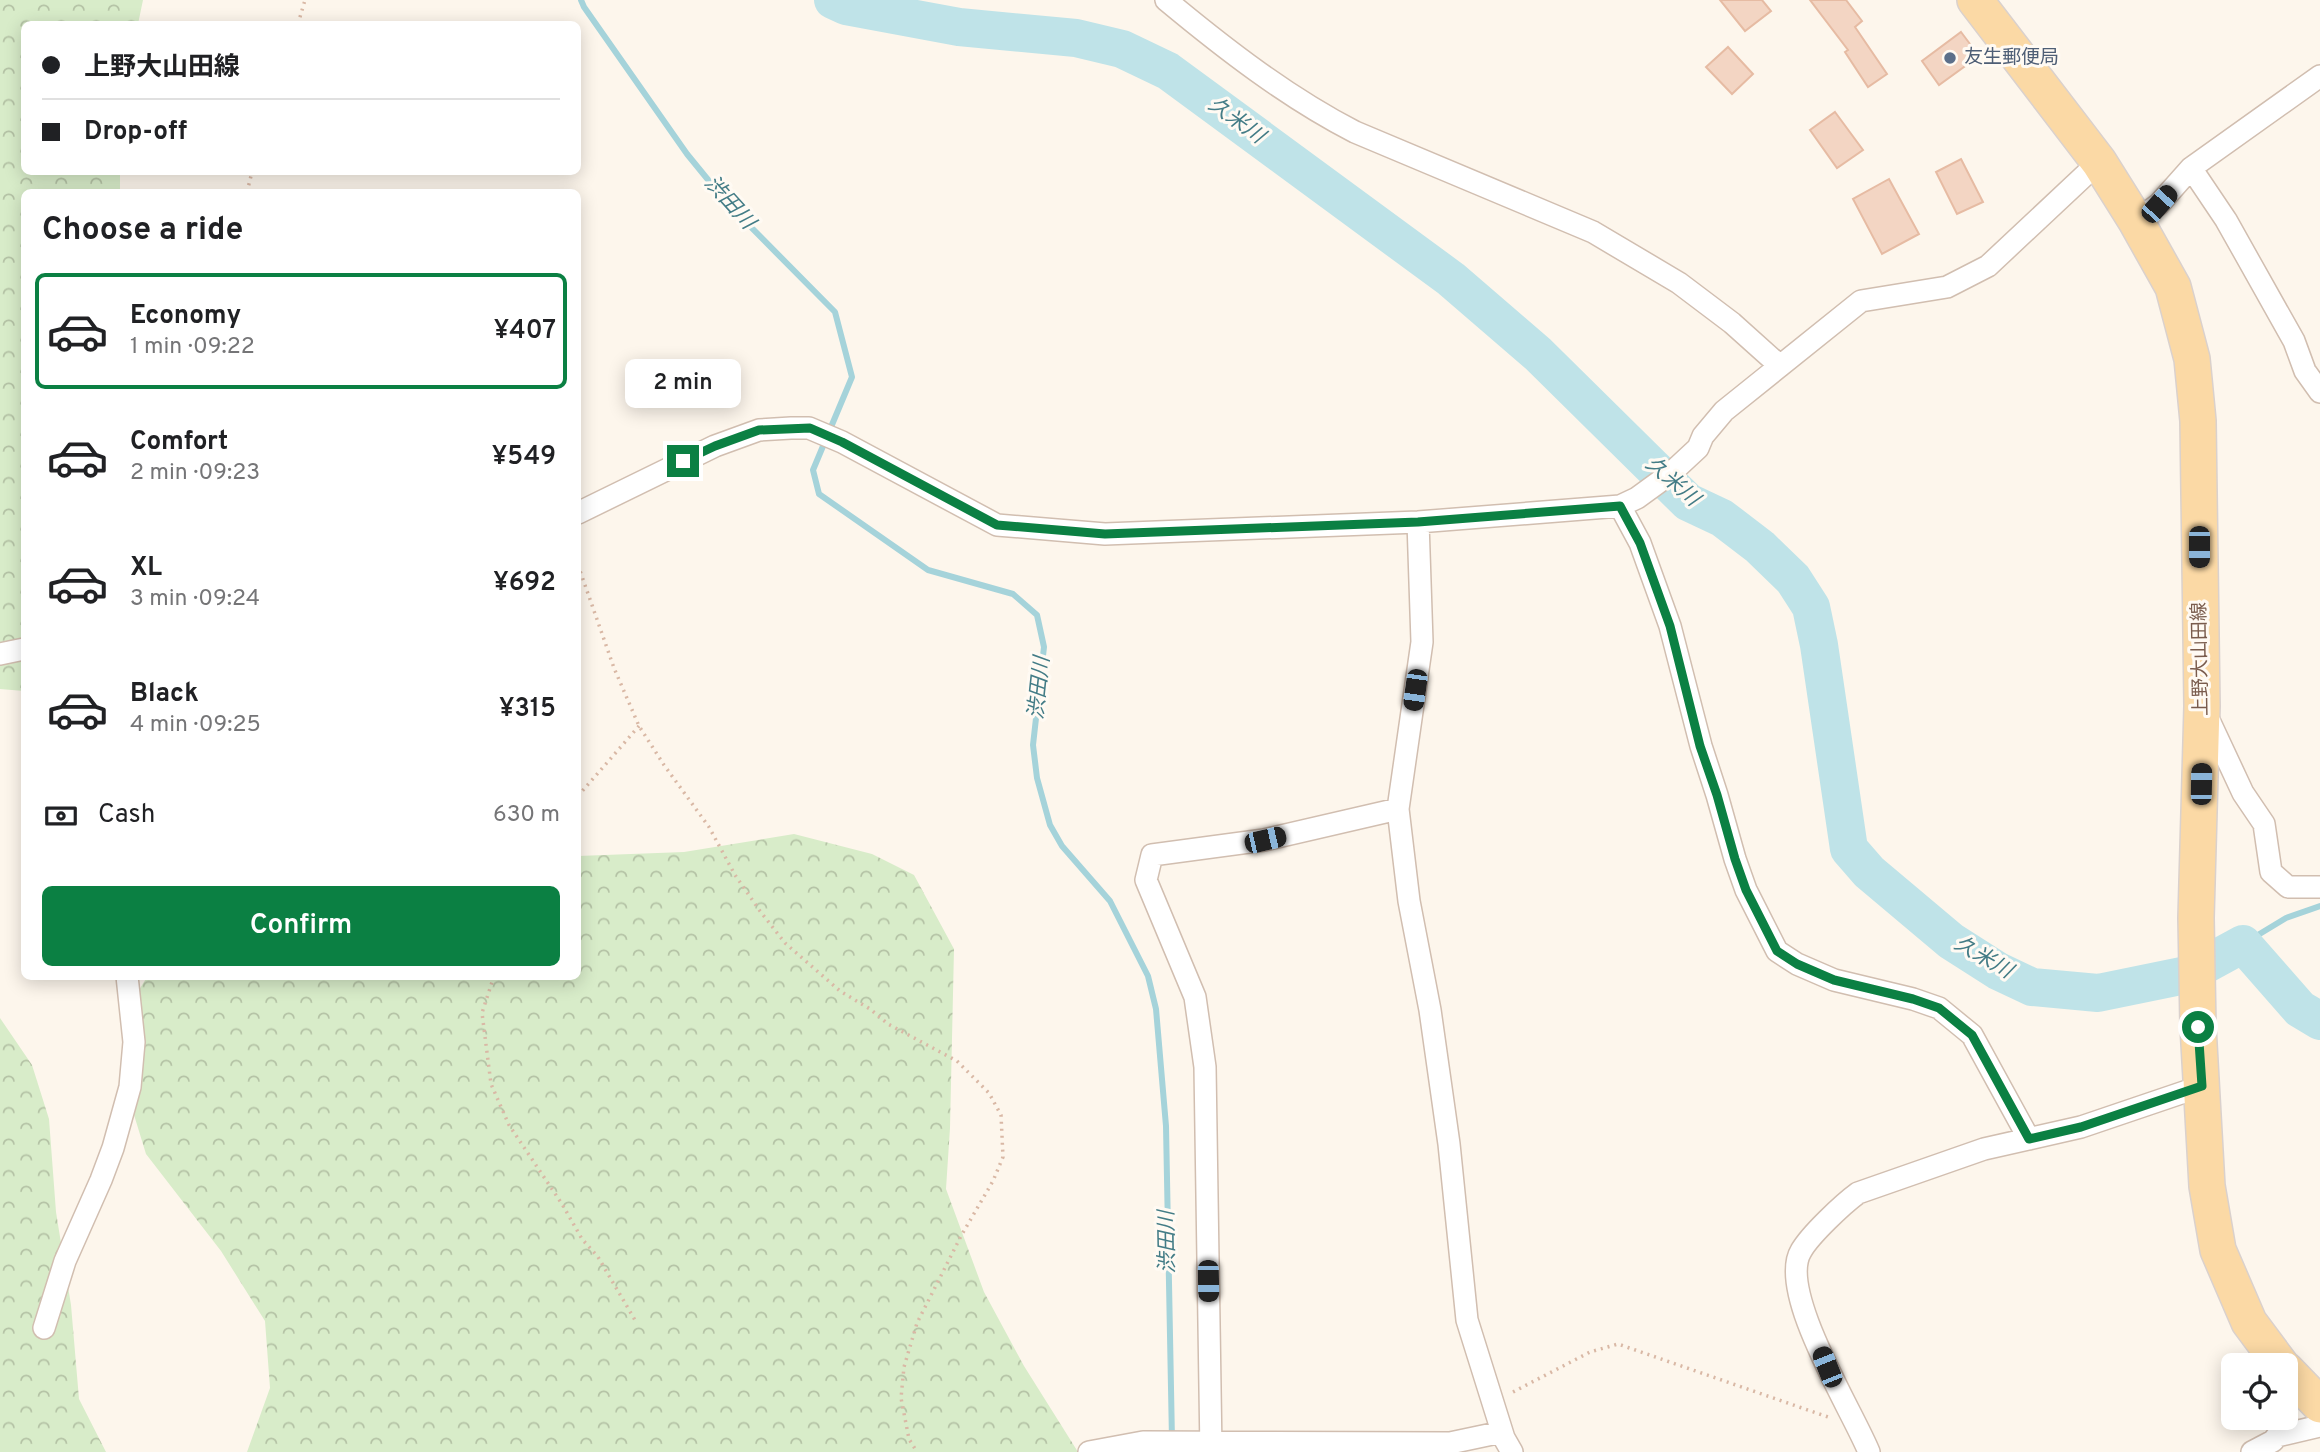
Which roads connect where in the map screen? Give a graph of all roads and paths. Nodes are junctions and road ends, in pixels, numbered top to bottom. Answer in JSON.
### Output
{"nodes":[{"id":1,"x":305,"y":0,"type":"edge"},
{"id":2,"x":1166,"y":0,"type":"edge"},
{"id":3,"x":1975,"y":0,"type":"edge"},
{"id":4,"x":299,"y":21,"type":"edge"},
{"id":5,"x":2320,"y":76,"type":"edge"},
{"id":6,"x":2099,"y":162,"type":"junction"},
{"id":7,"x":2191,"y":167,"type":"junction"},
{"id":8,"x":2136,"y":221,"type":"junction"},
{"id":9,"x":1780,"y":366,"type":"junction"},
{"id":10,"x":2320,"y":392,"type":"edge"},
{"id":11,"x":1629,"y":502,"type":"junction"},
{"id":12,"x":581,"y":512,"type":"edge"},
{"id":13,"x":1418,"y":522,"type":"junction"},
{"id":14,"x":581,"y":574,"type":"edge"},
{"id":15,"x":21,"y":650,"type":"edge"},
{"id":16,"x":0,"y":654,"type":"edge"},
{"id":17,"x":2202,"y":706,"type":"junction"},
{"id":18,"x":639,"y":726,"type":"junction"},
{"id":19,"x":581,"y":793,"type":"edge"},
{"id":20,"x":1398,"y":809,"type":"junction"},
{"id":21,"x":2320,"y":887,"type":"edge"},
{"id":22,"x":127,"y":980,"type":"edge"},
{"id":23,"x":493,"y":980,"type":"edge"},
{"id":24,"x":2202,"y":1086,"type":"junction"},
{"id":25,"x":2029,"y":1139,"type":"junction"},
{"id":26,"x":635,"y":1320,"type":"dead end"},
{"id":27,"x":44,"y":1328,"type":"dead end"},
{"id":28,"x":2272,"y":1353,"type":"edge"},
{"id":29,"x":2298,"y":1382,"type":"edge"},
{"id":30,"x":1493,"y":1402,"type":"junction"},
{"id":31,"x":2320,"y":1405,"type":"edge"},
{"id":32,"x":2320,"y":1426,"type":"edge"},
{"id":33,"x":1860,"y":1429,"type":"junction"},
{"id":34,"x":1502,"y":1432,"type":"junction"},
{"id":35,"x":1205,"y":1445,"type":"edge"},
{"id":36,"x":917,"y":1452,"type":"edge"},
{"id":37,"x":1089,"y":1452,"type":"edge"},
{"id":38,"x":1512,"y":1452,"type":"edge"},
{"id":39,"x":1869,"y":1452,"type":"edge"},
{"id":40,"x":2252,"y":1452,"type":"edge"}],
"edges":[{"from":1,"to":4,"type":"path"},
{"from":2,"to":9,"type":"street"},
{"from":3,"to":6,"type":"main road","name":"上野大山田線"},
{"from":5,"to":7,"type":"street"},
{"from":6,"to":8,"type":"main road","name":"上野大山田線"},
{"from":6,"to":9,"type":"street"},
{"from":7,"to":8,"type":"street"},
{"from":7,"to":10,"type":"street"},
{"from":8,"to":17,"type":"main road","name":"上野大山田線"},
{"from":9,"to":11,"type":"street"},
{"from":11,"to":13,"type":"street"},
{"from":11,"to":25,"type":"street"},
{"from":12,"to":13,"type":"street"},
{"from":13,"to":20,"type":"street"},
{"from":14,"to":18,"type":"path"},
{"from":15,"to":16,"type":"street"},
{"from":17,"to":21,"type":"street"},
{"from":17,"to":24,"type":"main road","name":"上野大山田線"},
{"from":18,"to":19,"type":"path"},
{"from":18,"to":36,"type":"path"},
{"from":20,"to":30,"type":"street"},
{"from":20,"to":35,"type":"street"},
{"from":22,"to":27,"type":"street"},
{"from":23,"to":26,"type":"path"},
{"from":24,"to":25,"type":"street"},
{"from":24,"to":28,"type":"main road","name":"上野大山田線"},
{"from":25,"to":33,"type":"street"},
{"from":29,"to":31,"type":"main road"},
{"from":30,"to":33,"type":"path"},
{"from":30,"to":34,"type":"street"},
{"from":32,"to":40,"type":"street"},
{"from":33,"to":39,"type":"street"},
{"from":34,"to":35,"type":"street"},
{"from":34,"to":38,"type":"street"},
{"from":35,"to":37,"type":"street"}]}
